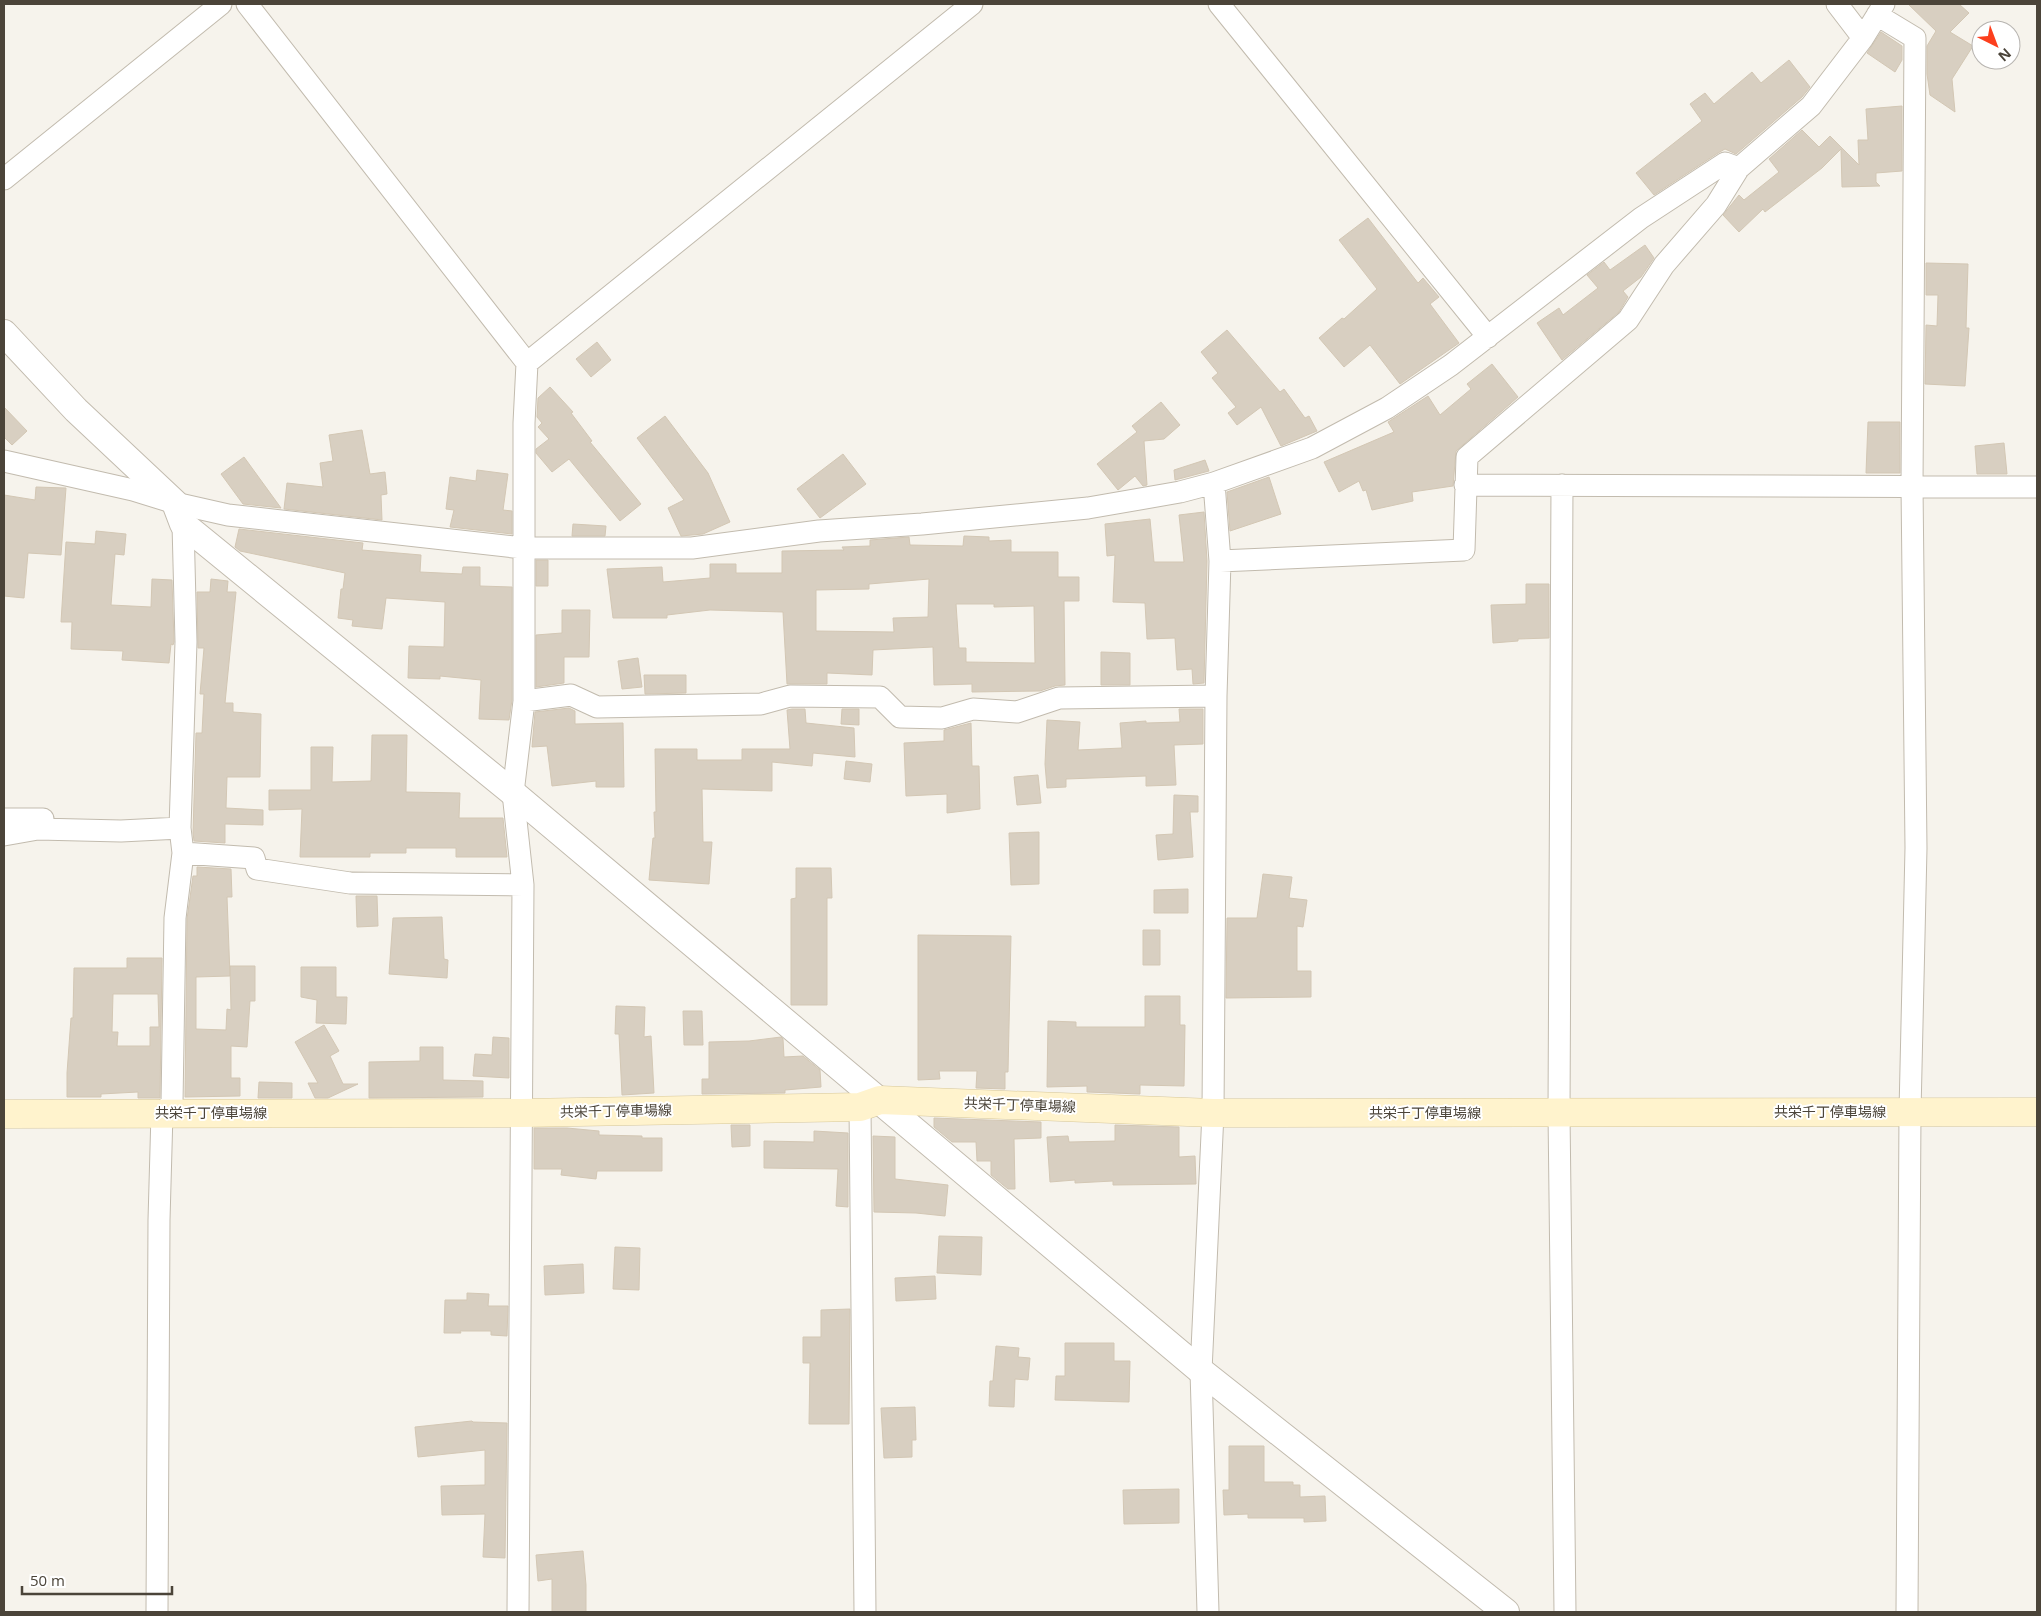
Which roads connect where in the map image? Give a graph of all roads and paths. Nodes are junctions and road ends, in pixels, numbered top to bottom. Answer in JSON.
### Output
{"nodes":[{"id":1,"x":221,"y":4,"type":"edge"},
{"id":2,"x":247,"y":4,"type":"edge"},
{"id":3,"x":972,"y":4,"type":"edge"},
{"id":4,"x":1219,"y":4,"type":"edge"},
{"id":5,"x":1837,"y":4,"type":"edge"},
{"id":6,"x":1881,"y":9,"type":"edge"},
{"id":7,"x":1863,"y":38,"type":"junction"},
{"id":8,"x":1739,"y":168,"type":"junction"},
{"id":9,"x":4,"y":179,"type":"edge"},
{"id":10,"x":4,"y":333,"type":"edge"},
{"id":11,"x":1488,"y":337,"type":"junction"},
{"id":12,"x":527,"y":363,"type":"junction"},
{"id":13,"x":4,"y":461,"type":"edge"},
{"id":14,"x":1214,"y":483,"type":"junction"},
{"id":15,"x":1465,"y":485,"type":"junction"},
{"id":16,"x":1562,"y":485,"type":"junction"},
{"id":17,"x":1912,"y":486,"type":"junction"},
{"id":18,"x":2037,"y":487,"type":"edge"},
{"id":19,"x":179,"y":513,"type":"junction"},
{"id":20,"x":523,"y":548,"type":"junction"},
{"id":21,"x":1220,"y":562,"type":"junction"},
{"id":22,"x":1216,"y":696,"type":"junction"},
{"id":23,"x":524,"y":701,"type":"junction"},
{"id":24,"x":513,"y":793,"type":"junction"},
{"id":25,"x":4,"y":818,"type":"edge"},
{"id":26,"x":180,"y":823,"type":"junction"},
{"id":27,"x":4,"y":836,"type":"edge"},
{"id":28,"x":183,"y":852,"type":"junction"},
{"id":29,"x":523,"y":886,"type":"junction"},
{"id":30,"x":870,"y":1103,"type":"junction"},
{"id":31,"x":1910,"y":1112,"type":"junction"},
{"id":32,"x":2037,"y":1112,"type":"edge"},
{"id":33,"x":522,"y":1113,"type":"junction"},
{"id":34,"x":1213,"y":1113,"type":"junction"},
{"id":35,"x":1559,"y":1113,"type":"junction"},
{"id":36,"x":4,"y":1114,"type":"edge"},
{"id":37,"x":162,"y":1114,"type":"junction"},
{"id":38,"x":1201,"y":1371,"type":"junction"},
{"id":39,"x":157,"y":1612,"type":"edge"},
{"id":40,"x":518,"y":1612,"type":"edge"},
{"id":41,"x":865,"y":1612,"type":"edge"},
{"id":42,"x":1208,"y":1612,"type":"edge"},
{"id":43,"x":1506,"y":1612,"type":"edge"},
{"id":44,"x":1566,"y":1612,"type":"edge"},
{"id":45,"x":1907,"y":1612,"type":"edge"}],
"edges":[{"from":1,"to":9,"type":"street"},
{"from":2,"to":12,"type":"street"},
{"from":3,"to":12,"type":"street"},
{"from":4,"to":11,"type":"street"},
{"from":5,"to":7,"type":"street"},
{"from":6,"to":7,"type":"street"},
{"from":6,"to":17,"type":"street"},
{"from":7,"to":8,"type":"street"},
{"from":8,"to":11,"type":"street"},
{"from":8,"to":15,"type":"street"},
{"from":10,"to":19,"type":"street"},
{"from":11,"to":14,"type":"street"},
{"from":12,"to":20,"type":"street"},
{"from":13,"to":19,"type":"street"},
{"from":14,"to":20,"type":"street"},
{"from":14,"to":21,"type":"street"},
{"from":15,"to":16,"type":"street"},
{"from":15,"to":21,"type":"street"},
{"from":16,"to":17,"type":"street"},
{"from":16,"to":35,"type":"street"},
{"from":17,"to":18,"type":"street"},
{"from":17,"to":31,"type":"street"},
{"from":19,"to":20,"type":"street"},
{"from":19,"to":24,"type":"street"},
{"from":19,"to":26,"type":"street"},
{"from":20,"to":23,"type":"street"},
{"from":21,"to":22,"type":"street"},
{"from":22,"to":23,"type":"street"},
{"from":22,"to":34,"type":"street"},
{"from":23,"to":24,"type":"street"},
{"from":24,"to":29,"type":"street"},
{"from":24,"to":30,"type":"street"},
{"from":25,"to":26,"type":"street"},
{"from":26,"to":27,"type":"street"},
{"from":26,"to":28,"type":"street"},
{"from":28,"to":29,"type":"street"},
{"from":28,"to":37,"type":"street"},
{"from":29,"to":33,"type":"street"},
{"from":30,"to":33,"type":"main road","name":"共栄千丁停車場線"},
{"from":30,"to":34,"type":"main road","name":"共栄千丁停車場線"},
{"from":30,"to":38,"type":"street"},
{"from":30,"to":41,"type":"street"},
{"from":31,"to":32,"type":"main road","name":"共栄千丁停車場線"},
{"from":31,"to":35,"type":"main road","name":"共栄千丁停車場線"},
{"from":31,"to":45,"type":"street"},
{"from":33,"to":37,"type":"main road","name":"共栄千丁停車場線"},
{"from":33,"to":40,"type":"street"},
{"from":34,"to":35,"type":"main road","name":"共栄千丁停車場線"},
{"from":34,"to":38,"type":"street"},
{"from":35,"to":44,"type":"street"},
{"from":36,"to":37,"type":"main road","name":"共栄千丁停車場線"},
{"from":37,"to":39,"type":"street"},
{"from":38,"to":42,"type":"street"},
{"from":38,"to":43,"type":"street"}]}
